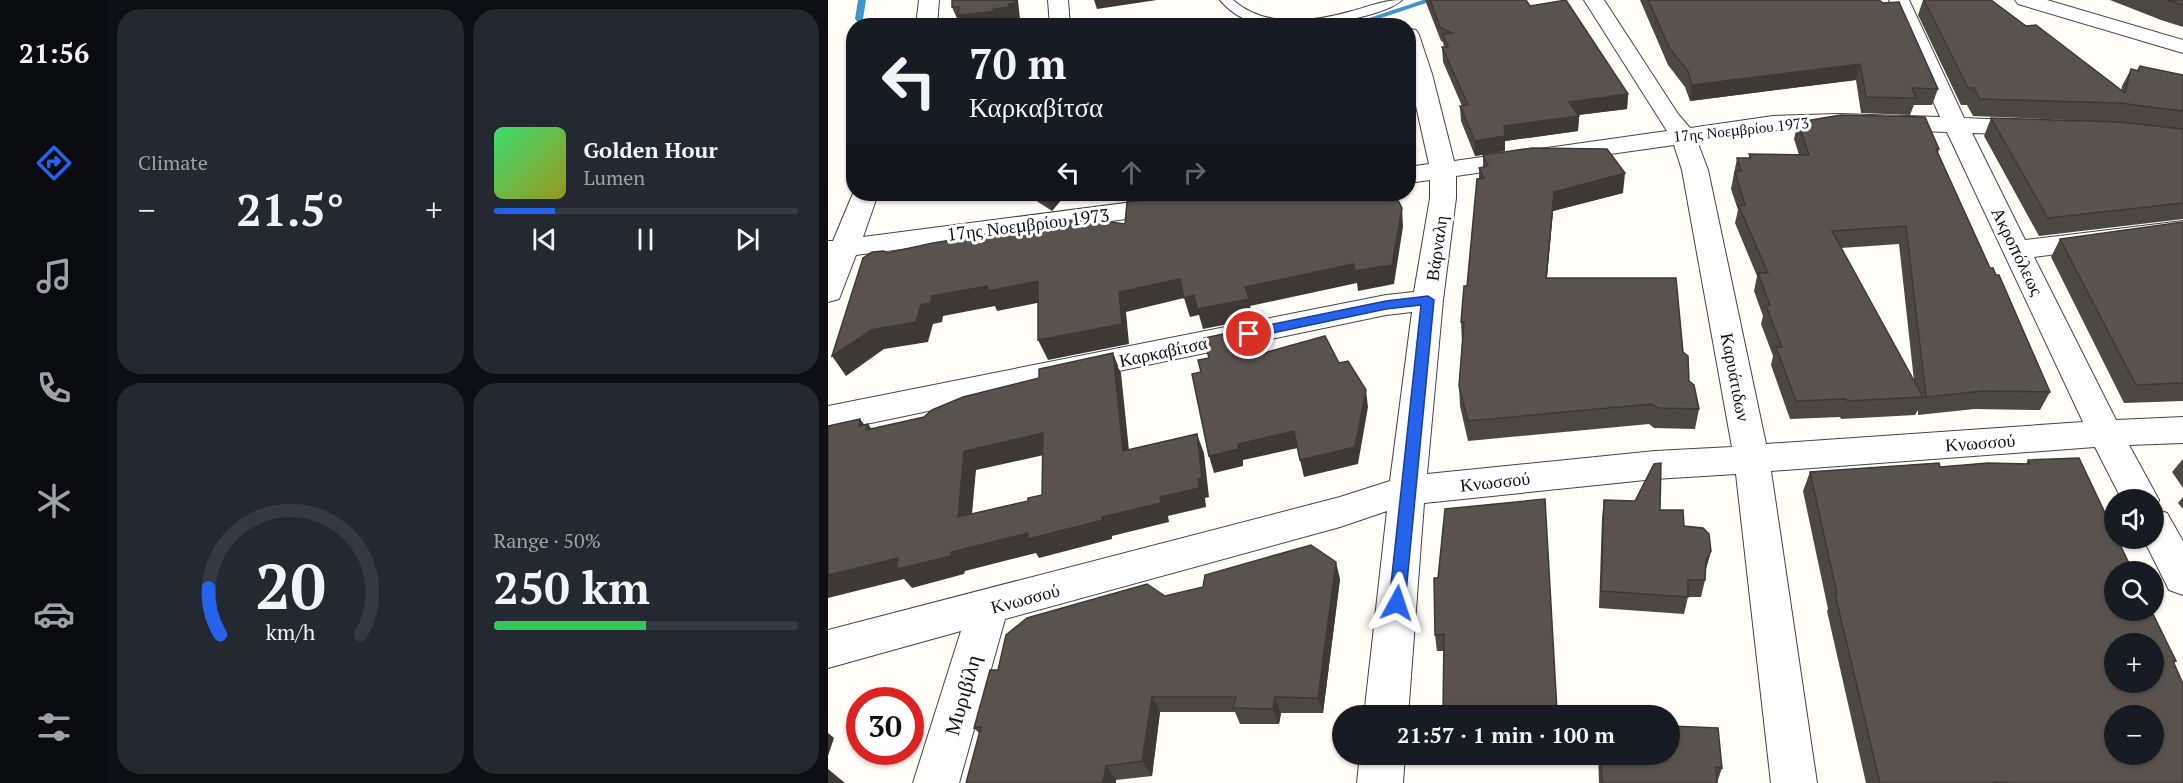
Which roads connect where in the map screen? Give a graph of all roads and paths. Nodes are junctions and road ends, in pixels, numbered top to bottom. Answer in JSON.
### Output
{"nodes":[{"id":1,"x":929,"y":0,"type":"edge"},
{"id":2,"x":1058,"y":0,"type":"edge"},
{"id":3,"x":1226,"y":0,"type":"edge"},
{"id":4,"x":1396,"y":0,"type":"edge"},
{"id":5,"x":1594,"y":0,"type":"edge"},
{"id":6,"x":1899,"y":0,"type":"edge"},
{"id":7,"x":2025,"y":0,"type":"edge"},
{"id":8,"x":2051,"y":0,"type":"edge"},
{"id":9,"x":927,"y":18,"type":"edge"},
{"id":10,"x":1059,"y":18,"type":"edge"},
{"id":11,"x":1253,"y":18,"type":"edge"},
{"id":12,"x":1340,"y":18,"type":"edge"},
{"id":13,"x":2183,"y":39,"type":"edge"},
{"id":14,"x":2183,"y":47,"type":"edge"},
{"id":15,"x":1416,"y":59,"type":"edge"},
{"id":16,"x":1956,"y":126,"type":"junction"},
{"id":17,"x":2051,"y":128,"type":"edge"},
{"id":18,"x":1683,"y":135,"type":"junction"},
{"id":19,"x":1443,"y":170,"type":"junction"},
{"id":20,"x":1416,"y":174,"type":"edge"},
{"id":21,"x":861,"y":201,"type":"edge"},
{"id":22,"x":1194,"y":202,"type":"edge"},
{"id":23,"x":2183,"y":229,"type":"edge"},
{"id":24,"x":836,"y":249,"type":"edge"},
{"id":25,"x":2018,"y":250,"type":"junction"},
{"id":26,"x":828,"y":292,"type":"edge"},
{"id":27,"x":1428,"y":300,"type":"junction"},
{"id":28,"x":828,"y":419,"type":"edge"},
{"id":29,"x":2183,"y":430,"type":"edge"},
{"id":30,"x":2105,"y":433,"type":"junction"},
{"id":31,"x":1752,"y":460,"type":"junction"},
{"id":32,"x":2135,"y":489,"type":"edge"},
{"id":33,"x":1407,"y":490,"type":"junction"},
{"id":34,"x":2164,"y":543,"type":"edge"},
{"id":35,"x":2183,"y":578,"type":"edge"},
{"id":36,"x":988,"y":608,"type":"junction"},
{"id":37,"x":828,"y":649,"type":"edge"},
{"id":38,"x":1387,"y":705,"type":"edge"},
{"id":39,"x":1382,"y":765,"type":"edge"},
{"id":40,"x":936,"y":783,"type":"edge"},
{"id":41,"x":1380,"y":783,"type":"edge"},
{"id":42,"x":1794,"y":783,"type":"edge"}],
"edges":[{"from":1,"to":9,"type":"street"},
{"from":2,"to":10,"type":"street"},
{"from":3,"to":11,"type":"lane"},
{"from":4,"to":12,"type":"lane"},
{"from":5,"to":18,"type":"street","name":"Καρυάτιδων"},
{"from":6,"to":16,"type":"street","name":"Ακροπόλεως"},
{"from":7,"to":14,"type":"street"},
{"from":8,"to":13,"type":"street"},
{"from":15,"to":19,"type":"street","name":"Βάρναλη"},
{"from":16,"to":17,"type":"street","name":"17ης Νοεμβρίου 1973"},
{"from":16,"to":18,"type":"street","name":"17ης Νοεμβρίου 1973"},
{"from":16,"to":25,"type":"street","name":"Ακροπόλεως"},
{"from":18,"to":19,"type":"street","name":"17ης Νοεμβρίου 1973"},
{"from":18,"to":31,"type":"street","name":"Καρυάτιδων"},
{"from":19,"to":20,"type":"street","name":"17ης Νοεμβρίου 1973"},
{"from":19,"to":27,"type":"street","name":"Βάρναλη"},
{"from":21,"to":24,"type":"street"},
{"from":22,"to":24,"type":"street","name":"17ης Νοεμβρίου 1973"},
{"from":23,"to":25,"type":"street"},
{"from":24,"to":26,"type":"street"},
{"from":25,"to":30,"type":"street","name":"Ακροπόλεως"},
{"from":27,"to":28,"type":"street","name":"Καρκαβίτσα"},
{"from":27,"to":33,"type":"street","name":"Βάρναλη"},
{"from":29,"to":30,"type":"street","name":"Κνωσσού"},
{"from":30,"to":31,"type":"street","name":"Κνωσσού"},
{"from":30,"to":32,"type":"street","name":"Ακροπόλεως"},
{"from":31,"to":33,"type":"street","name":"Κνωσσού"},
{"from":31,"to":42,"type":"street","name":"Καρυάτιδων"},
{"from":33,"to":36,"type":"street","name":"Κνωσσού"},
{"from":33,"to":38,"type":"street","name":"Βάρναλη"},
{"from":34,"to":35,"type":"street"},
{"from":36,"to":37,"type":"street","name":"Κνωσσού"},
{"from":36,"to":40,"type":"street","name":"Μυριβίλη"},
{"from":39,"to":41,"type":"street"}]}
